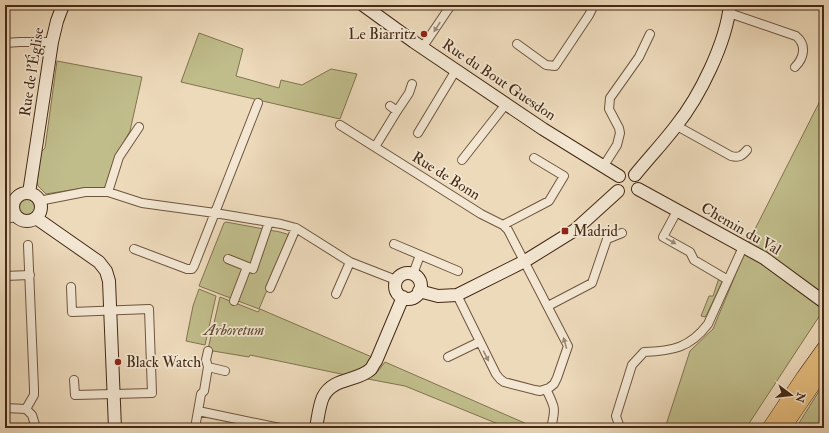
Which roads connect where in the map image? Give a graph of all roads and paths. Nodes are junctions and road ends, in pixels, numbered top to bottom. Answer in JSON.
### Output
{"nodes":[{"id":1,"x":63,"y":5,"type":"edge"},
{"id":2,"x":363,"y":5,"type":"edge"},
{"id":3,"x":451,"y":5,"type":"edge"},
{"id":4,"x":594,"y":5,"type":"edge"},
{"id":5,"x":730,"y":9,"type":"edge"},
{"id":6,"x":650,"y":34,"type":"dead end"},
{"id":7,"x":52,"y":42,"type":"junction"},
{"id":8,"x":5,"y":43,"type":"edge"},
{"id":9,"x":516,"y":44,"type":"dead end"},
{"id":10,"x":422,"y":48,"type":"junction"},
{"id":11,"x":795,"y":67,"type":"dead end"},
{"id":12,"x":456,"y":70,"type":"junction"},
{"id":13,"x":412,"y":84,"type":"dead end"},
{"id":14,"x":258,"y":103,"type":"dead end"},
{"id":15,"x":506,"y":104,"type":"junction"},
{"id":16,"x":340,"y":125,"type":"dead end"},
{"id":17,"x":677,"y":126,"type":"junction"},
{"id":18,"x":139,"y":127,"type":"dead end"},
{"id":19,"x":418,"y":133,"type":"dead end"},
{"id":20,"x":375,"y":147,"type":"junction"},
{"id":21,"x":748,"y":150,"type":"dead end"},
{"id":22,"x":534,"y":158,"type":"dead end"},
{"id":23,"x":462,"y":160,"type":"dead end"},
{"id":24,"x":603,"y":167,"type":"junction"},
{"id":25,"x":619,"y":176,"type":"junction"},
{"id":26,"x":635,"y":176,"type":"junction"},
{"id":27,"x":638,"y":189,"type":"junction"},
{"id":28,"x":618,"y":191,"type":"junction"},
{"id":29,"x":108,"y":192,"type":"junction"},
{"id":30,"x":29,"y":193,"type":"junction"},
{"id":31,"x":10,"y":198,"type":"edge"},
{"id":32,"x":40,"y":202,"type":"junction"},
{"id":33,"x":677,"y":211,"type":"junction"},
{"id":34,"x":215,"y":213,"type":"junction"},
{"id":35,"x":11,"y":218,"type":"edge"},
{"id":36,"x":36,"y":218,"type":"junction"},
{"id":37,"x":269,"y":222,"type":"junction"},
{"id":38,"x":503,"y":225,"type":"junction"},
{"id":39,"x":296,"y":228,"type":"junction"},
{"id":40,"x":622,"y":233,"type":"dead end"},
{"id":41,"x":394,"y":244,"type":"dead end"},
{"id":42,"x":28,"y":245,"type":"dead end"},
{"id":43,"x":743,"y":247,"type":"junction"},
{"id":44,"x":134,"y":249,"type":"dead end"},
{"id":45,"x":420,"y":255,"type":"junction"},
{"id":46,"x":228,"y":259,"type":"dead end"},
{"id":47,"x":525,"y":261,"type":"junction"},
{"id":48,"x":350,"y":262,"type":"junction"},
{"id":49,"x":247,"y":266,"type":"junction"},
{"id":50,"x":458,"y":271,"type":"dead end"},
{"id":51,"x":412,"y":274,"type":"junction"},
{"id":52,"x":30,"y":275,"type":"junction"},
{"id":53,"x":5,"y":276,"type":"edge"},
{"id":54,"x":396,"y":280,"type":"junction"},
{"id":55,"x":728,"y":280,"type":"junction"},
{"id":56,"x":71,"y":288,"type":"dead end"},
{"id":57,"x":270,"y":288,"type":"dead end"},
{"id":58,"x":419,"y":291,"type":"junction"},
{"id":59,"x":336,"y":294,"type":"dead end"},
{"id":60,"x":457,"y":295,"type":"junction"},
{"id":61,"x":403,"y":297,"type":"junction"},
{"id":62,"x":234,"y":300,"type":"dead end"},
{"id":63,"x":824,"y":302,"type":"edge"},
{"id":64,"x":548,"y":306,"type":"junction"},
{"id":65,"x":110,"y":311,"type":"junction"},
{"id":66,"x":479,"y":342,"type":"junction"},
{"id":67,"x":824,"y":349,"type":"edge"},
{"id":68,"x":208,"y":351,"type":"dead end"},
{"id":69,"x":448,"y":357,"type":"dead end"},
{"id":70,"x":208,"y":367,"type":"junction"},
{"id":71,"x":824,"y":368,"type":"edge"},
{"id":72,"x":225,"y":371,"type":"dead end"},
{"id":73,"x":74,"y":380,"type":"dead end"},
{"id":74,"x":546,"y":389,"type":"junction"},
{"id":75,"x":113,"y":394,"type":"junction"},
{"id":76,"x":5,"y":408,"type":"edge"},
{"id":77,"x":26,"y":409,"type":"junction"},
{"id":78,"x":198,"y":411,"type":"junction"},
{"id":79,"x":36,"y":428,"type":"edge"},
{"id":80,"x":115,"y":428,"type":"edge"},
{"id":81,"x":195,"y":428,"type":"edge"},
{"id":82,"x":280,"y":428,"type":"edge"},
{"id":83,"x":316,"y":428,"type":"edge"},
{"id":84,"x":551,"y":428,"type":"edge"},
{"id":85,"x":622,"y":428,"type":"edge"},
{"id":86,"x":770,"y":428,"type":"edge"},
{"id":87,"x":783,"y":428,"type":"edge"}],
"edges":[{"from":1,"to":7,"type":"street","name":"Rue de l'Église"},
{"from":2,"to":10,"type":"street","name":"Rue du Bout Guesdon"},
{"from":3,"to":10,"type":"street","one_way":true},
{"from":4,"to":9,"type":"street"},
{"from":5,"to":11,"type":"street"},
{"from":5,"to":17,"type":"street"},
{"from":6,"to":24,"type":"street"},
{"from":7,"to":8,"type":"street"},
{"from":7,"to":30,"type":"street","name":"Rue de l'Église"},
{"from":10,"to":12,"type":"street","name":"Rue du Bout Guesdon"},
{"from":12,"to":15,"type":"street","name":"Rue du Bout Guesdon"},
{"from":12,"to":19,"type":"street"},
{"from":13,"to":20,"type":"street"},
{"from":14,"to":34,"type":"street"},
{"from":15,"to":23,"type":"street"},
{"from":15,"to":24,"type":"street","name":"Rue du Bout Guesdon"},
{"from":16,"to":20,"type":"street","name":"Rue de Bonn"},
{"from":17,"to":21,"type":"street"},
{"from":17,"to":26,"type":"street"},
{"from":18,"to":29,"type":"street"},
{"from":20,"to":38,"type":"street","name":"Rue de Bonn"},
{"from":22,"to":38,"type":"street"},
{"from":24,"to":25,"type":"street","name":"Rue du Bout Guesdon"},
{"from":25,"to":26,"type":"street"},
{"from":25,"to":28,"type":"street"},
{"from":26,"to":27,"type":"street"},
{"from":27,"to":28,"type":"street"},
{"from":27,"to":33,"type":"street","name":"Chemin du Val"},
{"from":28,"to":47,"type":"street"},
{"from":29,"to":32,"type":"street"},
{"from":29,"to":34,"type":"street"},
{"from":30,"to":31,"type":"street"},
{"from":30,"to":32,"type":"street"},
{"from":31,"to":35,"type":"street"},
{"from":32,"to":36,"type":"street"},
{"from":33,"to":43,"type":"street","name":"Chemin du Val"},
{"from":33,"to":55,"type":"street","one_way":true},
{"from":34,"to":37,"type":"street"},
{"from":34,"to":44,"type":"street"},
{"from":35,"to":36,"type":"street"},
{"from":36,"to":65,"type":"street"},
{"from":37,"to":39,"type":"street"},
{"from":37,"to":49,"type":"street"},
{"from":38,"to":47,"type":"street","name":"Rue de Bonn"},
{"from":39,"to":48,"type":"street"},
{"from":39,"to":57,"type":"street"},
{"from":40,"to":64,"type":"street"},
{"from":41,"to":45,"type":"street"},
{"from":42,"to":52,"type":"street"},
{"from":43,"to":55,"type":"street"},
{"from":43,"to":63,"type":"street","name":"Chemin du Val"},
{"from":45,"to":50,"type":"street"},
{"from":45,"to":51,"type":"street"},
{"from":46,"to":49,"type":"street"},
{"from":47,"to":60,"type":"street"},
{"from":47,"to":64,"type":"street","name":"Rue de Bonn"},
{"from":48,"to":54,"type":"street"},
{"from":48,"to":59,"type":"street"},
{"from":49,"to":62,"type":"street"},
{"from":51,"to":54,"type":"street"},
{"from":51,"to":58,"type":"street"},
{"from":52,"to":53,"type":"street"},
{"from":52,"to":77,"type":"street"},
{"from":54,"to":61,"type":"street"},
{"from":55,"to":85,"type":"street"},
{"from":56,"to":65,"type":"street"},
{"from":58,"to":60,"type":"street"},
{"from":58,"to":61,"type":"street"},
{"from":60,"to":66,"type":"street"},
{"from":61,"to":83,"type":"street"},
{"from":74,"to":64,"type":"street","name":"Rue de Bonn","one_way":true},
{"from":65,"to":75,"type":"street"},
{"from":65,"to":75,"type":"street"},
{"from":66,"to":69,"type":"street"},
{"from":66,"to":74,"type":"street","one_way":true},
{"from":67,"to":86,"type":"highway"},
{"from":68,"to":70,"type":"street"},
{"from":70,"to":72,"type":"street"},
{"from":70,"to":78,"type":"street"},
{"from":71,"to":87,"type":"highway"},
{"from":73,"to":75,"type":"street"},
{"from":74,"to":84,"type":"street"},
{"from":75,"to":80,"type":"street"},
{"from":76,"to":77,"type":"street"},
{"from":77,"to":79,"type":"street"},
{"from":78,"to":81,"type":"street"},
{"from":78,"to":82,"type":"street"}]}
